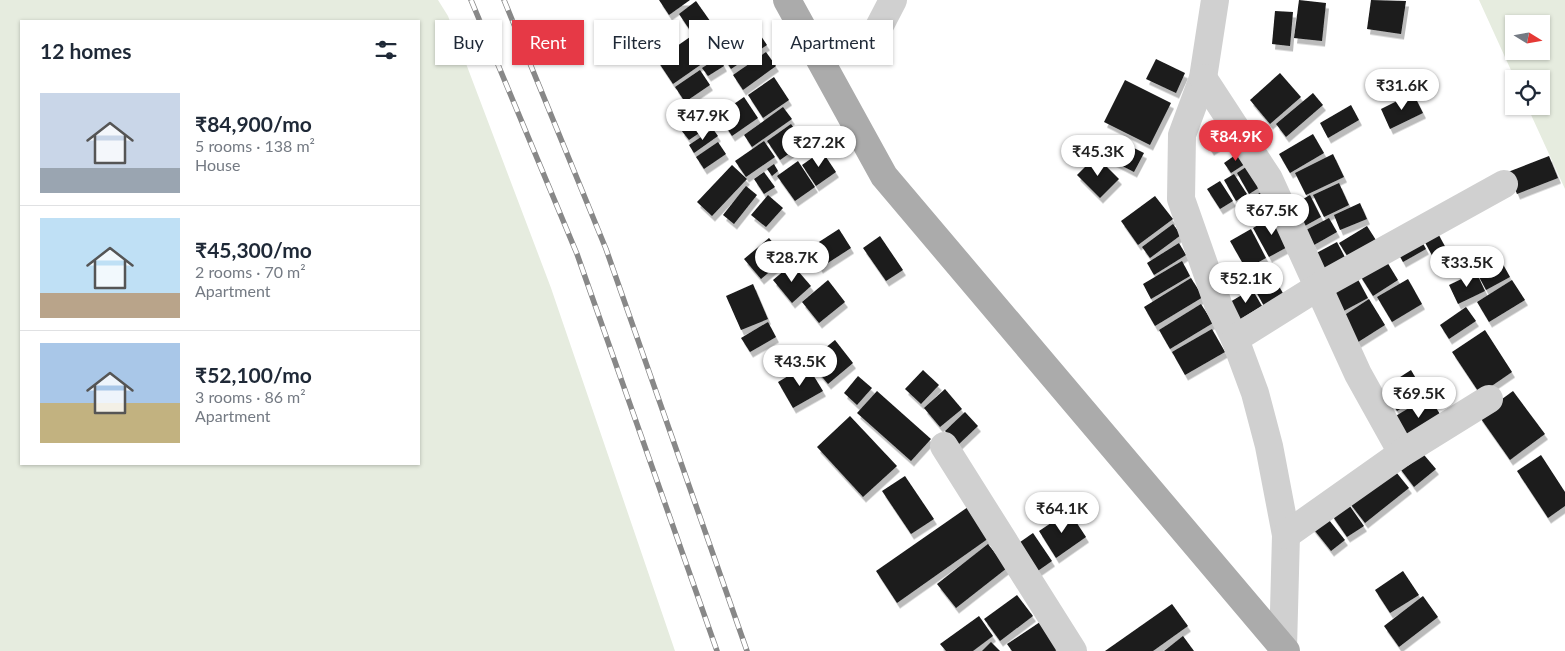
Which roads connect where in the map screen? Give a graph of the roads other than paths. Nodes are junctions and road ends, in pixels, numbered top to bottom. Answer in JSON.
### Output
{"nodes":[{"id":1,"x":787,"y":0,"type":"edge"},
{"id":2,"x":893,"y":0,"type":"edge"},
{"id":3,"x":1215,"y":0,"type":"edge"},
{"id":4,"x":883,"y":20,"type":"edge"},
{"id":5,"x":1203,"y":78,"type":"junction"},
{"id":6,"x":1504,"y":184,"type":"dead end"},
{"id":7,"x":1318,"y":287,"type":"junction"},
{"id":8,"x":1236,"y":339,"type":"junction"},
{"id":9,"x":1489,"y":399,"type":"dead end"},
{"id":10,"x":944,"y":446,"type":"dead end"},
{"id":11,"x":1402,"y":453,"type":"junction"},
{"id":12,"x":1286,"y":535,"type":"junction"},
{"id":13,"x":1069,"y":650,"type":"edge"},
{"id":14,"x":1284,"y":650,"type":"edge"}],
"edges":[{"from":1,"to":14,"type":"main road"},
{"from":2,"to":4,"type":"street"},
{"from":3,"to":5,"type":"street"},
{"from":5,"to":7,"type":"street"},
{"from":5,"to":8,"type":"street"},
{"from":6,"to":7,"type":"street"},
{"from":7,"to":8,"type":"street"},
{"from":7,"to":11,"type":"street"},
{"from":8,"to":12,"type":"street"},
{"from":9,"to":11,"type":"street"},
{"from":10,"to":13,"type":"street"},
{"from":11,"to":12,"type":"street"},
{"from":12,"to":14,"type":"street"}]}
